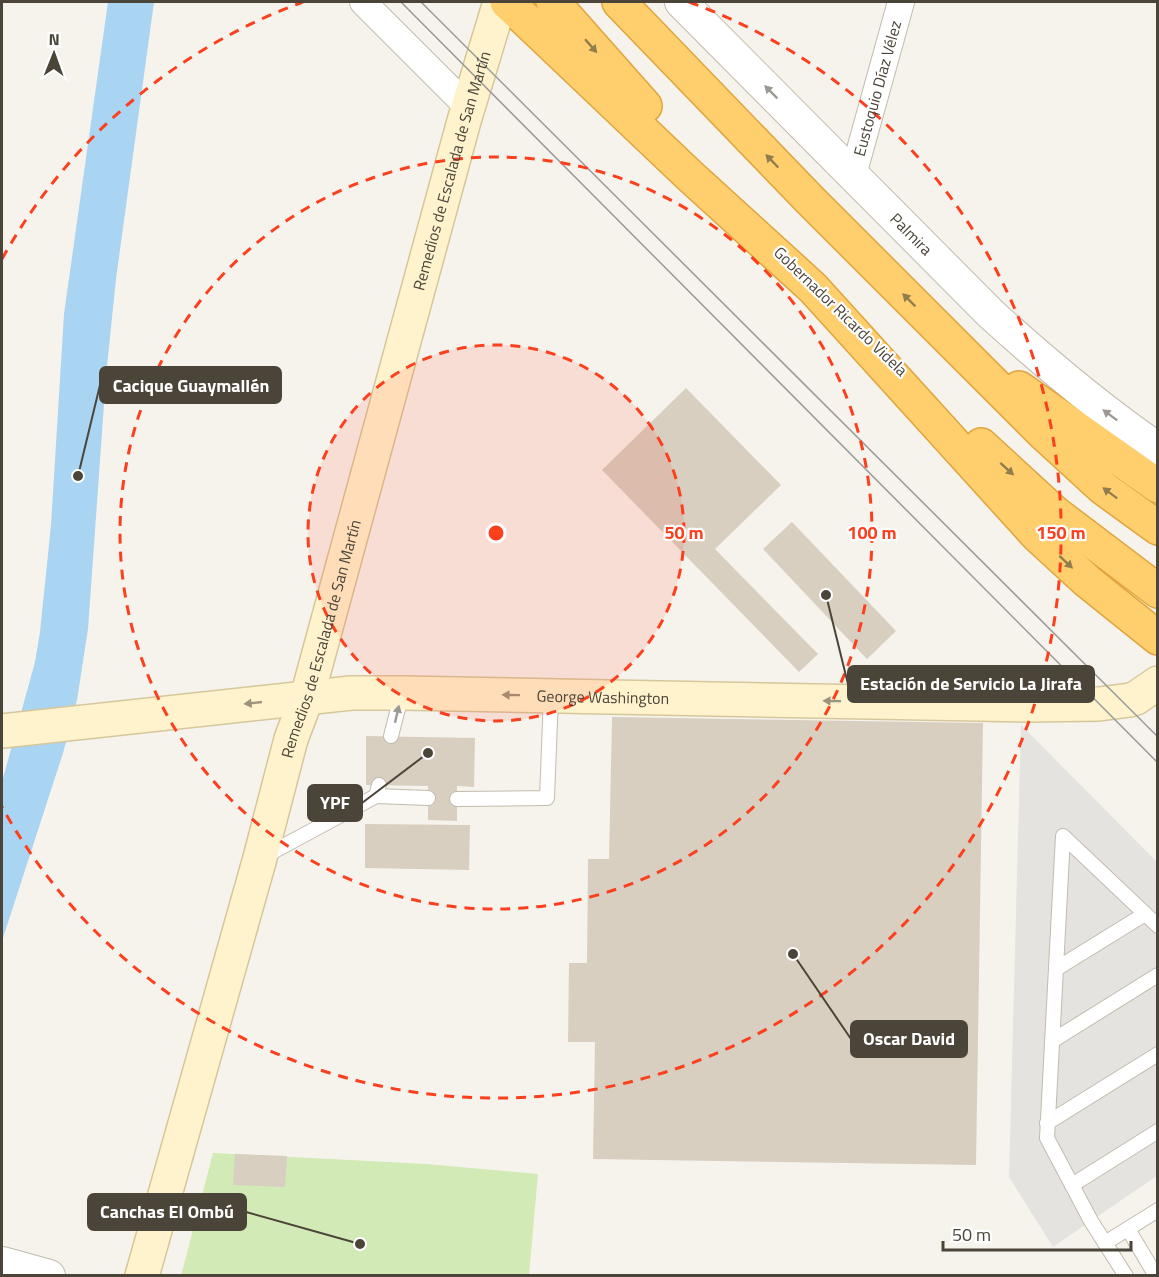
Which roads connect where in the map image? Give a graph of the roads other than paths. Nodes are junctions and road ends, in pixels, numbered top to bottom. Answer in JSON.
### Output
{"nodes":[{"id":1,"x":363,"y":2,"type":"edge"},
{"id":2,"x":500,"y":2,"type":"edge"},
{"id":3,"x":507,"y":2,"type":"edge"},
{"id":4,"x":553,"y":2,"type":"edge"},
{"id":5,"x":619,"y":2,"type":"edge"},
{"id":6,"x":630,"y":2,"type":"edge"},
{"id":7,"x":681,"y":2,"type":"edge"},
{"id":8,"x":901,"y":2,"type":"edge"},
{"id":9,"x":679,"y":65,"type":"junction"},
{"id":10,"x":468,"y":107,"type":"junction"},
{"id":11,"x":854,"y":175,"type":"junction"},
{"id":12,"x":813,"y":288,"type":"junction"},
{"id":13,"x":943,"y":334,"type":"junction"},
{"id":14,"x":1158,"y":449,"type":"edge"},
{"id":15,"x":1158,"y":486,"type":"edge"},
{"id":16,"x":1158,"y":528,"type":"edge"},
{"id":17,"x":1158,"y":591,"type":"edge"},
{"id":18,"x":1158,"y":638,"type":"edge"},
{"id":19,"x":402,"y":693,"type":"junction"},
{"id":20,"x":551,"y":696,"type":"junction"},
{"id":21,"x":1150,"y":696,"type":"edge"},
{"id":22,"x":307,"y":697,"type":"junction"},
{"id":23,"x":33,"y":727,"type":"edge"},
{"id":24,"x":392,"y":736,"type":"dead end"},
{"id":25,"x":428,"y":798,"type":"dead end"},
{"id":26,"x":457,"y":799,"type":"dead end"},
{"id":27,"x":260,"y":858,"type":"junction"},
{"id":28,"x":1144,"y":914,"type":"junction"},
{"id":29,"x":1158,"y":926,"type":"edge"},
{"id":30,"x":1056,"y":969,"type":"junction"},
{"id":31,"x":1158,"y":975,"type":"edge"},
{"id":32,"x":1052,"y":1041,"type":"junction"},
{"id":33,"x":1158,"y":1054,"type":"edge"},
{"id":34,"x":1047,"y":1123,"type":"junction"},
{"id":35,"x":1158,"y":1131,"type":"edge"},
{"id":36,"x":1072,"y":1185,"type":"junction"},
{"id":37,"x":1158,"y":1210,"type":"edge"},
{"id":38,"x":1128,"y":1229,"type":"junction"},
{"id":39,"x":1105,"y":1243,"type":"junction"},
{"id":40,"x":2,"y":1263,"type":"edge"},
{"id":41,"x":49,"y":1275,"type":"edge"},
{"id":42,"x":142,"y":1275,"type":"edge"},
{"id":43,"x":1126,"y":1275,"type":"edge"},
{"id":44,"x":1156,"y":1275,"type":"edge"}],
"edges":[{"from":1,"to":10,"type":"street"},
{"from":2,"to":10,"type":"main road","name":"Remedios de Escalada de San Martín"},
{"from":3,"to":12,"type":"highway"},
{"from":4,"to":12,"type":"highway","name":"Gobernador Ricardo Videla","one_way":true},
{"from":5,"to":9,"type":"highway"},
{"from":6,"to":9,"type":"highway"},
{"from":11,"to":7,"type":"street","name":"Palmira","one_way":true},
{"from":8,"to":11,"type":"street","name":"Eustoquio Díaz Vélez"},
{"from":13,"to":9,"type":"highway","one_way":true},
{"from":10,"to":22,"type":"main road","name":"Remedios de Escalada de San Martín"},
{"from":14,"to":11,"type":"street","name":"Palmira","one_way":true},
{"from":12,"to":17,"type":"highway","name":"Gobernador Ricardo Videla","one_way":true},
{"from":12,"to":18,"type":"highway","one_way":true},
{"from":13,"to":15,"type":"highway"},
{"from":16,"to":13,"type":"highway","one_way":true},
{"from":20,"to":19,"type":"main road","name":"George Washington","one_way":true},
{"from":19,"to":22,"type":"main road","name":"George Washington"},
{"from":24,"to":19,"type":"lane","one_way":true},
{"from":21,"to":20,"type":"main road","name":"George Washington","one_way":true},
{"from":20,"to":26,"type":"lane"},
{"from":22,"to":23,"type":"main road","name":"George Washington","one_way":true},
{"from":22,"to":27,"type":"main road","name":"Remedios de Escalada de San Martín"},
{"from":25,"to":27,"type":"lane"},
{"from":27,"to":42,"type":"main road","name":"Remedios de Escalada de San Martín"},
{"from":28,"to":29,"type":"lane"},
{"from":28,"to":30,"type":"lane"},
{"from":28,"to":30,"type":"lane"},
{"from":30,"to":32,"type":"lane"},
{"from":31,"to":32,"type":"lane"},
{"from":32,"to":34,"type":"lane"},
{"from":33,"to":34,"type":"lane"},
{"from":34,"to":36,"type":"lane"},
{"from":35,"to":36,"type":"lane"},
{"from":36,"to":39,"type":"lane"},
{"from":37,"to":38,"type":"lane"},
{"from":38,"to":39,"type":"lane"},
{"from":38,"to":44,"type":"lane"},
{"from":39,"to":43,"type":"lane"},
{"from":40,"to":41,"type":"street"}]}
